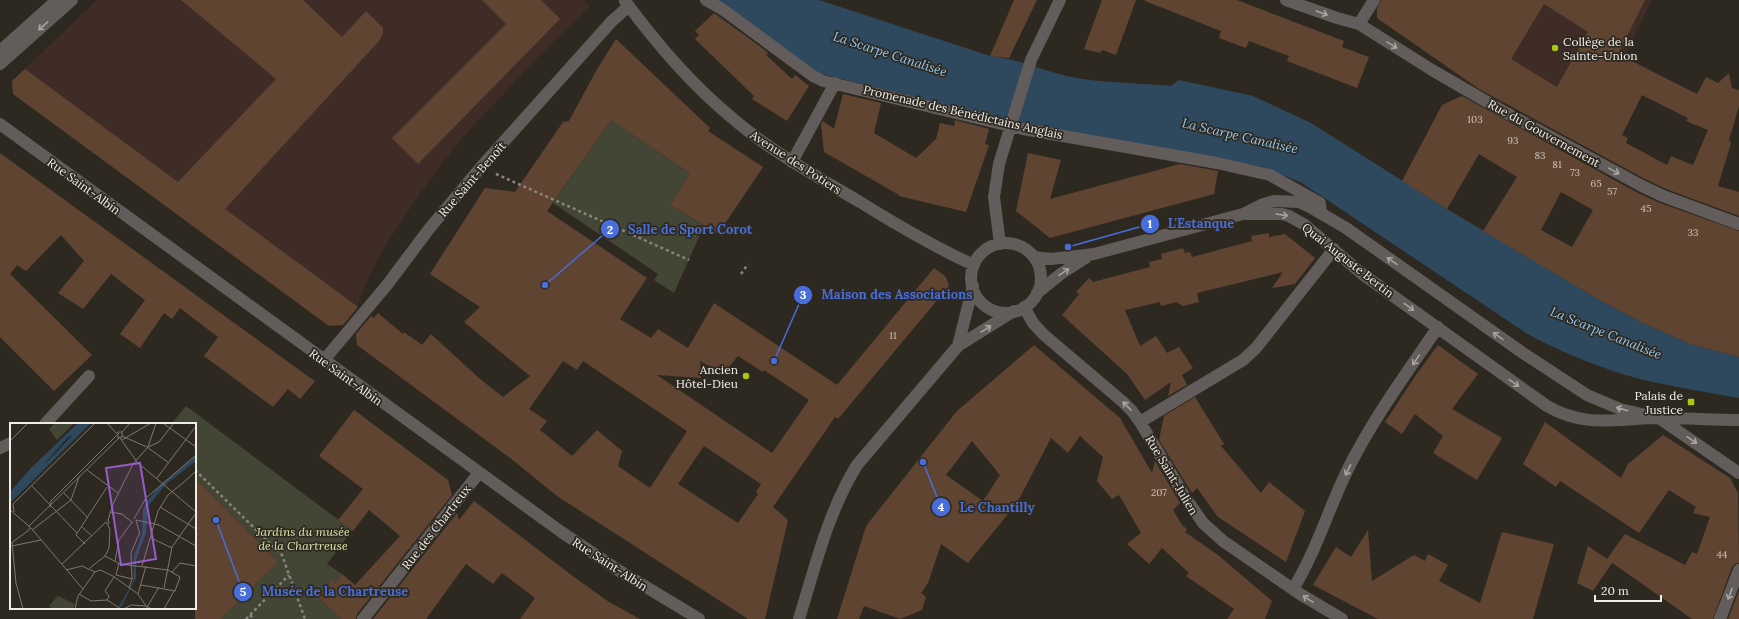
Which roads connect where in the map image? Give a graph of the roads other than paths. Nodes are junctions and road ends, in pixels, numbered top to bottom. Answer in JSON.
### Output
{"nodes":[{"id":1,"x":56,"y":0,"type":"edge"},
{"id":2,"x":72,"y":0,"type":"edge"},
{"id":3,"x":706,"y":0,"type":"edge"},
{"id":4,"x":1060,"y":0,"type":"edge"},
{"id":5,"x":1286,"y":0,"type":"edge"},
{"id":6,"x":1374,"y":0,"type":"edge"},
{"id":7,"x":627,"y":3,"type":"edge"},
{"id":8,"x":1359,"y":24,"type":"junction"},
{"id":9,"x":0,"y":51,"type":"edge"},
{"id":10,"x":0,"y":64,"type":"edge"},
{"id":11,"x":835,"y":83,"type":"junction"},
{"id":12,"x":0,"y":124,"type":"edge"},
{"id":13,"x":1010,"y":125,"type":"junction"},
{"id":14,"x":792,"y":162,"type":"junction"},
{"id":15,"x":1321,"y":213,"type":"junction"},
{"id":16,"x":1243,"y":214,"type":"junction"},
{"id":17,"x":1739,"y":224,"type":"edge"},
{"id":18,"x":1000,"y":244,"type":"junction"},
{"id":19,"x":1334,"y":249,"type":"junction"},
{"id":20,"x":1094,"y":254,"type":"junction"},
{"id":21,"x":1034,"y":257,"type":"junction"},
{"id":22,"x":974,"y":265,"type":"junction"},
{"id":23,"x":973,"y":286,"type":"junction"},
{"id":24,"x":1037,"y":293,"type":"junction"},
{"id":25,"x":1019,"y":309,"type":"junction"},
{"id":26,"x":1438,"y":328,"type":"junction"},
{"id":27,"x":958,"y":346,"type":"junction"},
{"id":28,"x":324,"y":360,"type":"junction"},
{"id":29,"x":89,"y":376,"type":"dead end"},
{"id":30,"x":1659,"y":418,"type":"junction"},
{"id":31,"x":1739,"y":420,"type":"edge"},
{"id":32,"x":1140,"y":422,"type":"junction"},
{"id":33,"x":46,"y":423,"type":"edge"},
{"id":34,"x":10,"y":443,"type":"edge"},
{"id":35,"x":0,"y":448,"type":"edge"},
{"id":36,"x":479,"y":473,"type":"junction"},
{"id":37,"x":1739,"y":473,"type":"edge"},
{"id":38,"x":1739,"y":570,"type":"edge"},
{"id":39,"x":1293,"y":590,"type":"junction"},
{"id":40,"x":363,"y":619,"type":"edge"},
{"id":41,"x":699,"y":619,"type":"edge"},
{"id":42,"x":799,"y":619,"type":"edge"},
{"id":43,"x":1342,"y":619,"type":"edge"},
{"id":44,"x":1720,"y":619,"type":"edge"}],
"edges":[{"from":1,"to":9,"type":"street"},
{"from":2,"to":10,"type":"street","one_way":true},
{"from":3,"to":11,"type":"street","name":"Promenade des Bénédictains Anglais"},
{"from":4,"to":13,"type":"street"},
{"from":5,"to":8,"type":"street","name":"Rue du Gouvernement","one_way":true},
{"from":6,"to":8,"type":"street"},
{"from":7,"to":14,"type":"street","name":"Avenue des Potiers"},
{"from":7,"to":28,"type":"street","name":"Rue Saint-Benoït"},
{"from":8,"to":17,"type":"street","name":"Rue du Gouvernement","one_way":true},
{"from":11,"to":13,"type":"street","name":"Promenade des Bénédictains Anglais"},
{"from":11,"to":14,"type":"street"},
{"from":12,"to":28,"type":"street","name":"Rue Saint-Albin"},
{"from":13,"to":15,"type":"street","name":"Promenade des Bénédictains Anglais"},
{"from":13,"to":18,"type":"street"},
{"from":14,"to":22,"type":"street","name":"Avenue des Potiers"},
{"from":15,"to":16,"type":"street","name":"Quai Auguste Bertin"},
{"from":30,"to":15,"type":"street","name":"Quai Auguste Bertin","one_way":true},
{"from":16,"to":19,"type":"street","name":"Quai Auguste Bertin","one_way":true},
{"from":16,"to":20,"type":"street"},
{"from":18,"to":21,"type":"street"},
{"from":18,"to":22,"type":"street"},
{"from":19,"to":26,"type":"street","name":"Quai Auguste Bertin","one_way":true},
{"from":19,"to":32,"type":"street"},
{"from":20,"to":21,"type":"street"},
{"from":24,"to":20,"type":"street","one_way":true},
{"from":21,"to":24,"type":"street"},
{"from":22,"to":23,"type":"street"},
{"from":23,"to":25,"type":"street"},
{"from":23,"to":27,"type":"street"},
{"from":24,"to":25,"type":"street"},
{"from":27,"to":25,"type":"street","one_way":true},
{"from":32,"to":25,"type":"street","name":"Rue Saint-Julien","one_way":true},
{"from":26,"to":30,"type":"street","name":"Quai Auguste Bertin","one_way":true},
{"from":26,"to":39,"type":"street","one_way":true},
{"from":27,"to":42,"type":"street"},
{"from":28,"to":36,"type":"street","name":"Rue Saint-Albin"},
{"from":29,"to":33,"type":"street"},
{"from":30,"to":31,"type":"street","name":"Quai Auguste Bertin"},
{"from":30,"to":37,"type":"street","name":"Quai Auguste Bertin","one_way":true},
{"from":32,"to":39,"type":"street","name":"Rue Saint-Julien"},
{"from":34,"to":35,"type":"street"},
{"from":36,"to":40,"type":"street","name":"Rue des Chartreux"},
{"from":36,"to":41,"type":"street","name":"Rue Saint-Albin"},
{"from":38,"to":44,"type":"street","one_way":true},
{"from":43,"to":39,"type":"street","name":"Rue Saint-Julien","one_way":true}]}
